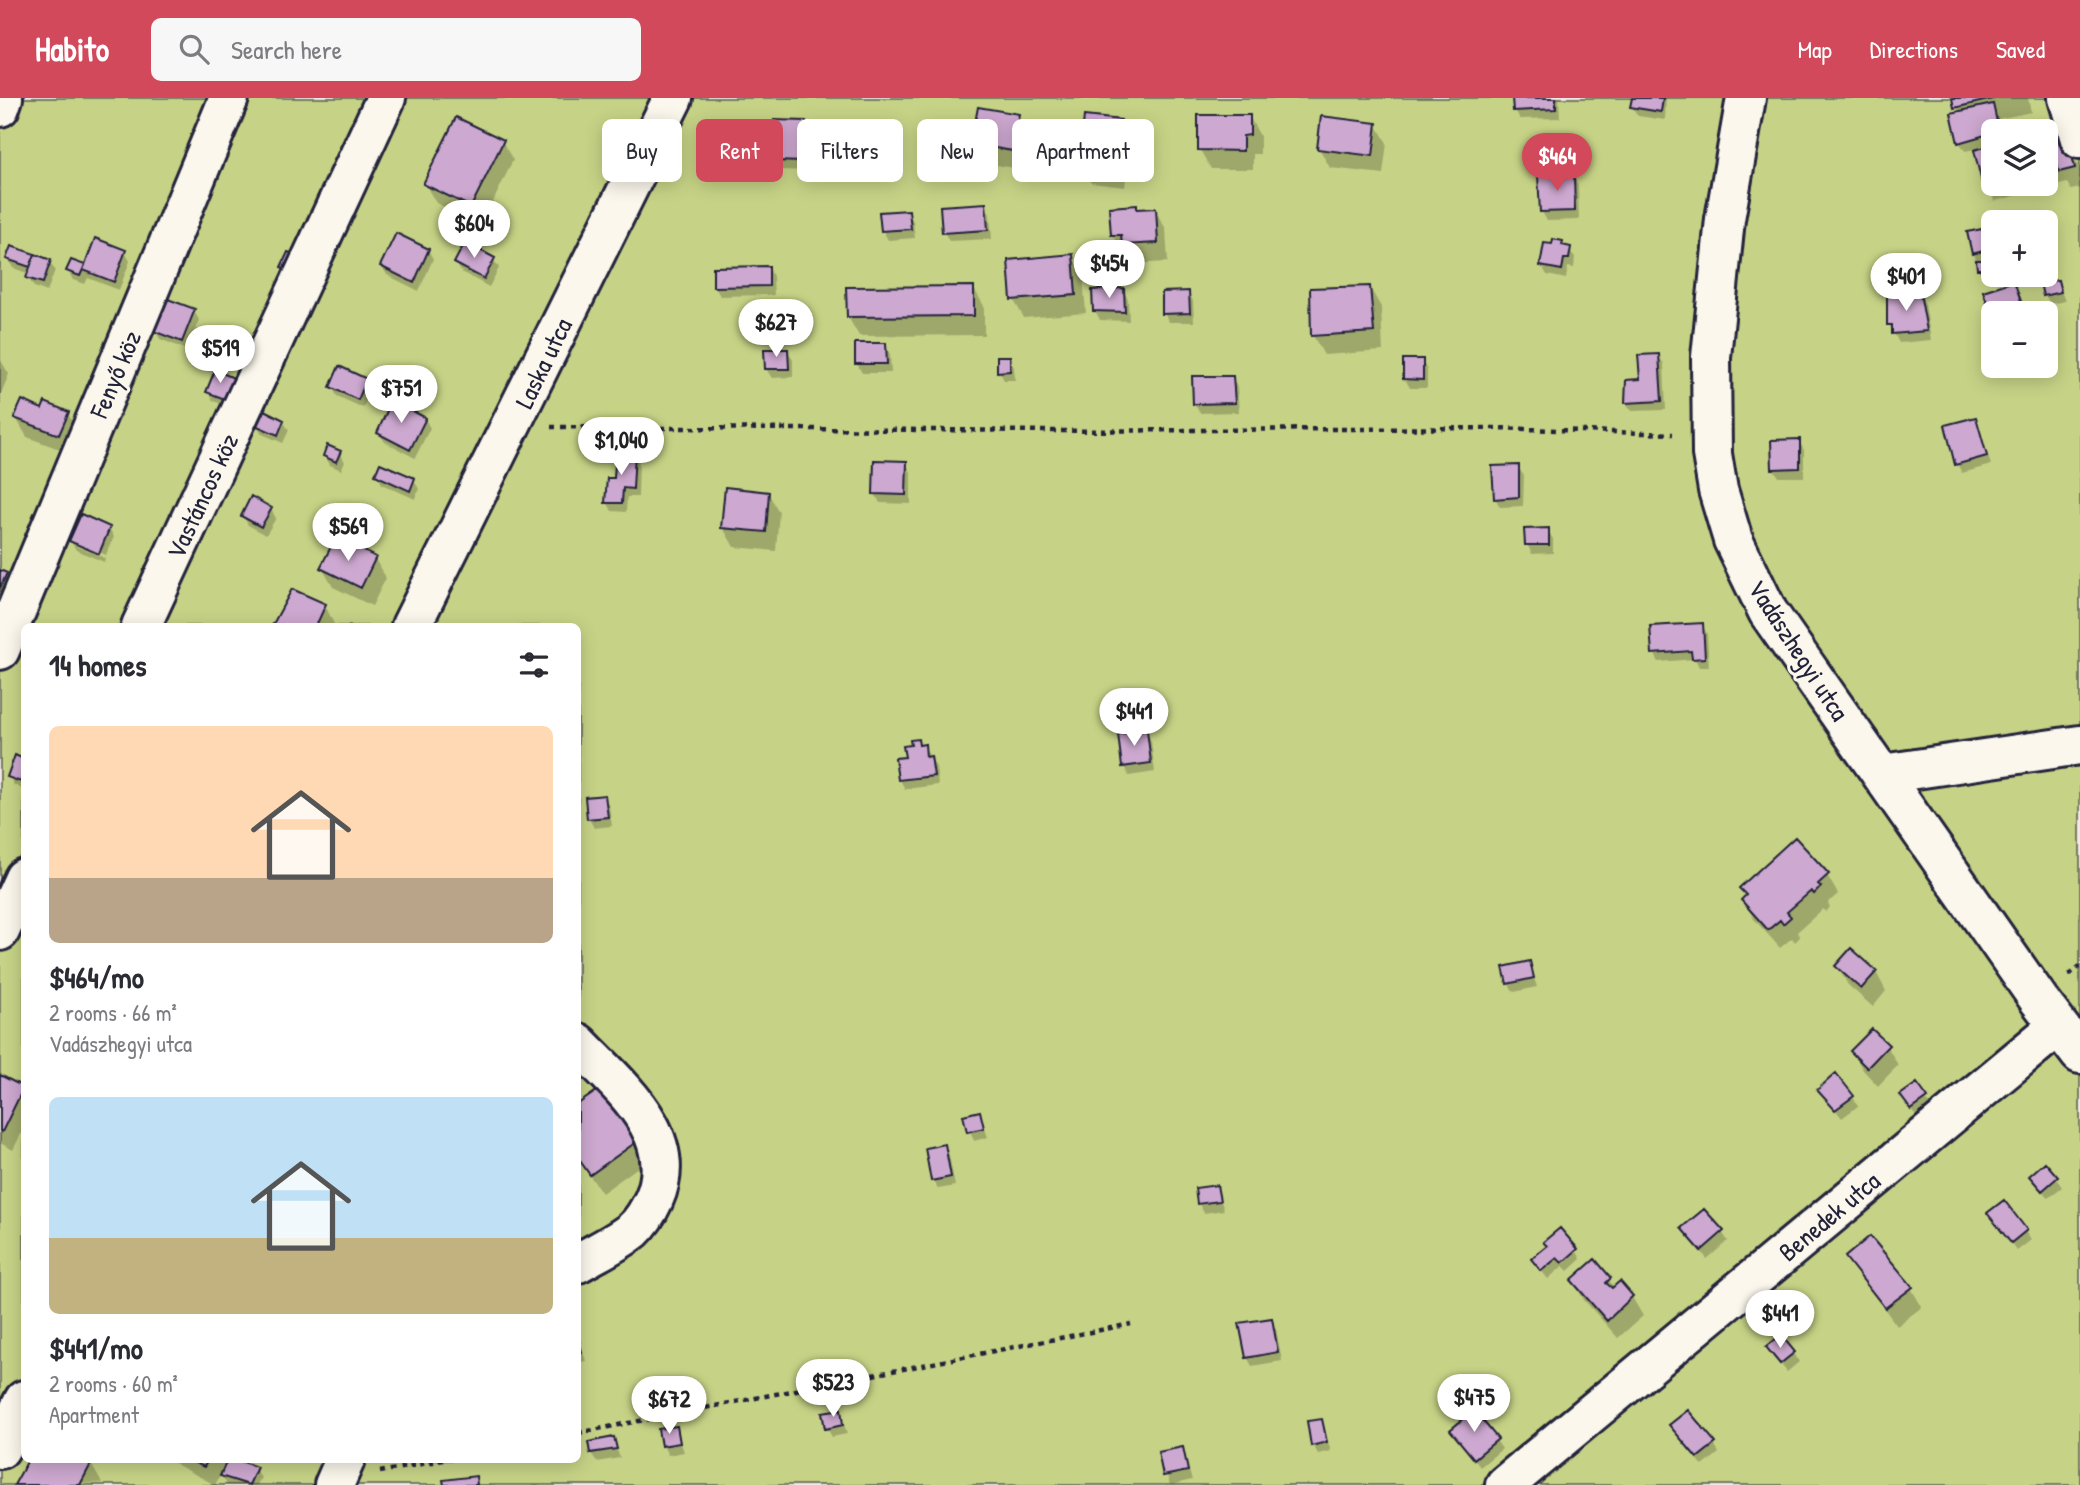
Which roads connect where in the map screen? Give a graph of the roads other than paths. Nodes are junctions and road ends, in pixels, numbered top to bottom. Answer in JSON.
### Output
{"nodes":[{"id":1,"x":4,"y":98,"type":"edge"},
{"id":2,"x":229,"y":98,"type":"edge"},
{"id":3,"x":386,"y":98,"type":"edge"},
{"id":4,"x":673,"y":98,"type":"edge"},
{"id":5,"x":1746,"y":98,"type":"edge"},
{"id":6,"x":2068,"y":98,"type":"edge"},
{"id":7,"x":0,"y":107,"type":"edge"},
{"id":8,"x":2080,"y":139,"type":"edge"},
{"id":9,"x":142,"y":623,"type":"edge"},
{"id":10,"x":413,"y":623,"type":"edge"},
{"id":11,"x":0,"y":650,"type":"edge"},
{"id":12,"x":2080,"y":745,"type":"edge"},
{"id":13,"x":1882,"y":774,"type":"junction"},
{"id":14,"x":21,"y":885,"type":"edge"},
{"id":15,"x":0,"y":931,"type":"edge"},
{"id":16,"x":2069,"y":1040,"type":"edge"},
{"id":17,"x":581,"y":1046,"type":"edge"},
{"id":18,"x":581,"y":1262,"type":"edge"},
{"id":19,"x":21,"y":1406,"type":"edge"},
{"id":20,"x":0,"y":1449,"type":"edge"},
{"id":21,"x":1505,"y":1485,"type":"edge"}],
"edges":[{"from":1,"to":7,"type":"street"},
{"from":2,"to":11,"type":"street","name":"Fenyő köz"},
{"from":3,"to":9,"type":"street","name":"Vastáncos köz"},
{"from":4,"to":10,"type":"street","name":"Laska utca"},
{"from":5,"to":13,"type":"street","name":"Vadászhegyi utca"},
{"from":6,"to":8,"type":"street"},
{"from":12,"to":13,"type":"street"},
{"from":13,"to":16,"type":"street","name":"Vadászhegyi utca"},
{"from":14,"to":15,"type":"street"},
{"from":16,"to":21,"type":"street","name":"Benedek utca"},
{"from":17,"to":18,"type":"street"},
{"from":19,"to":20,"type":"street"}]}
